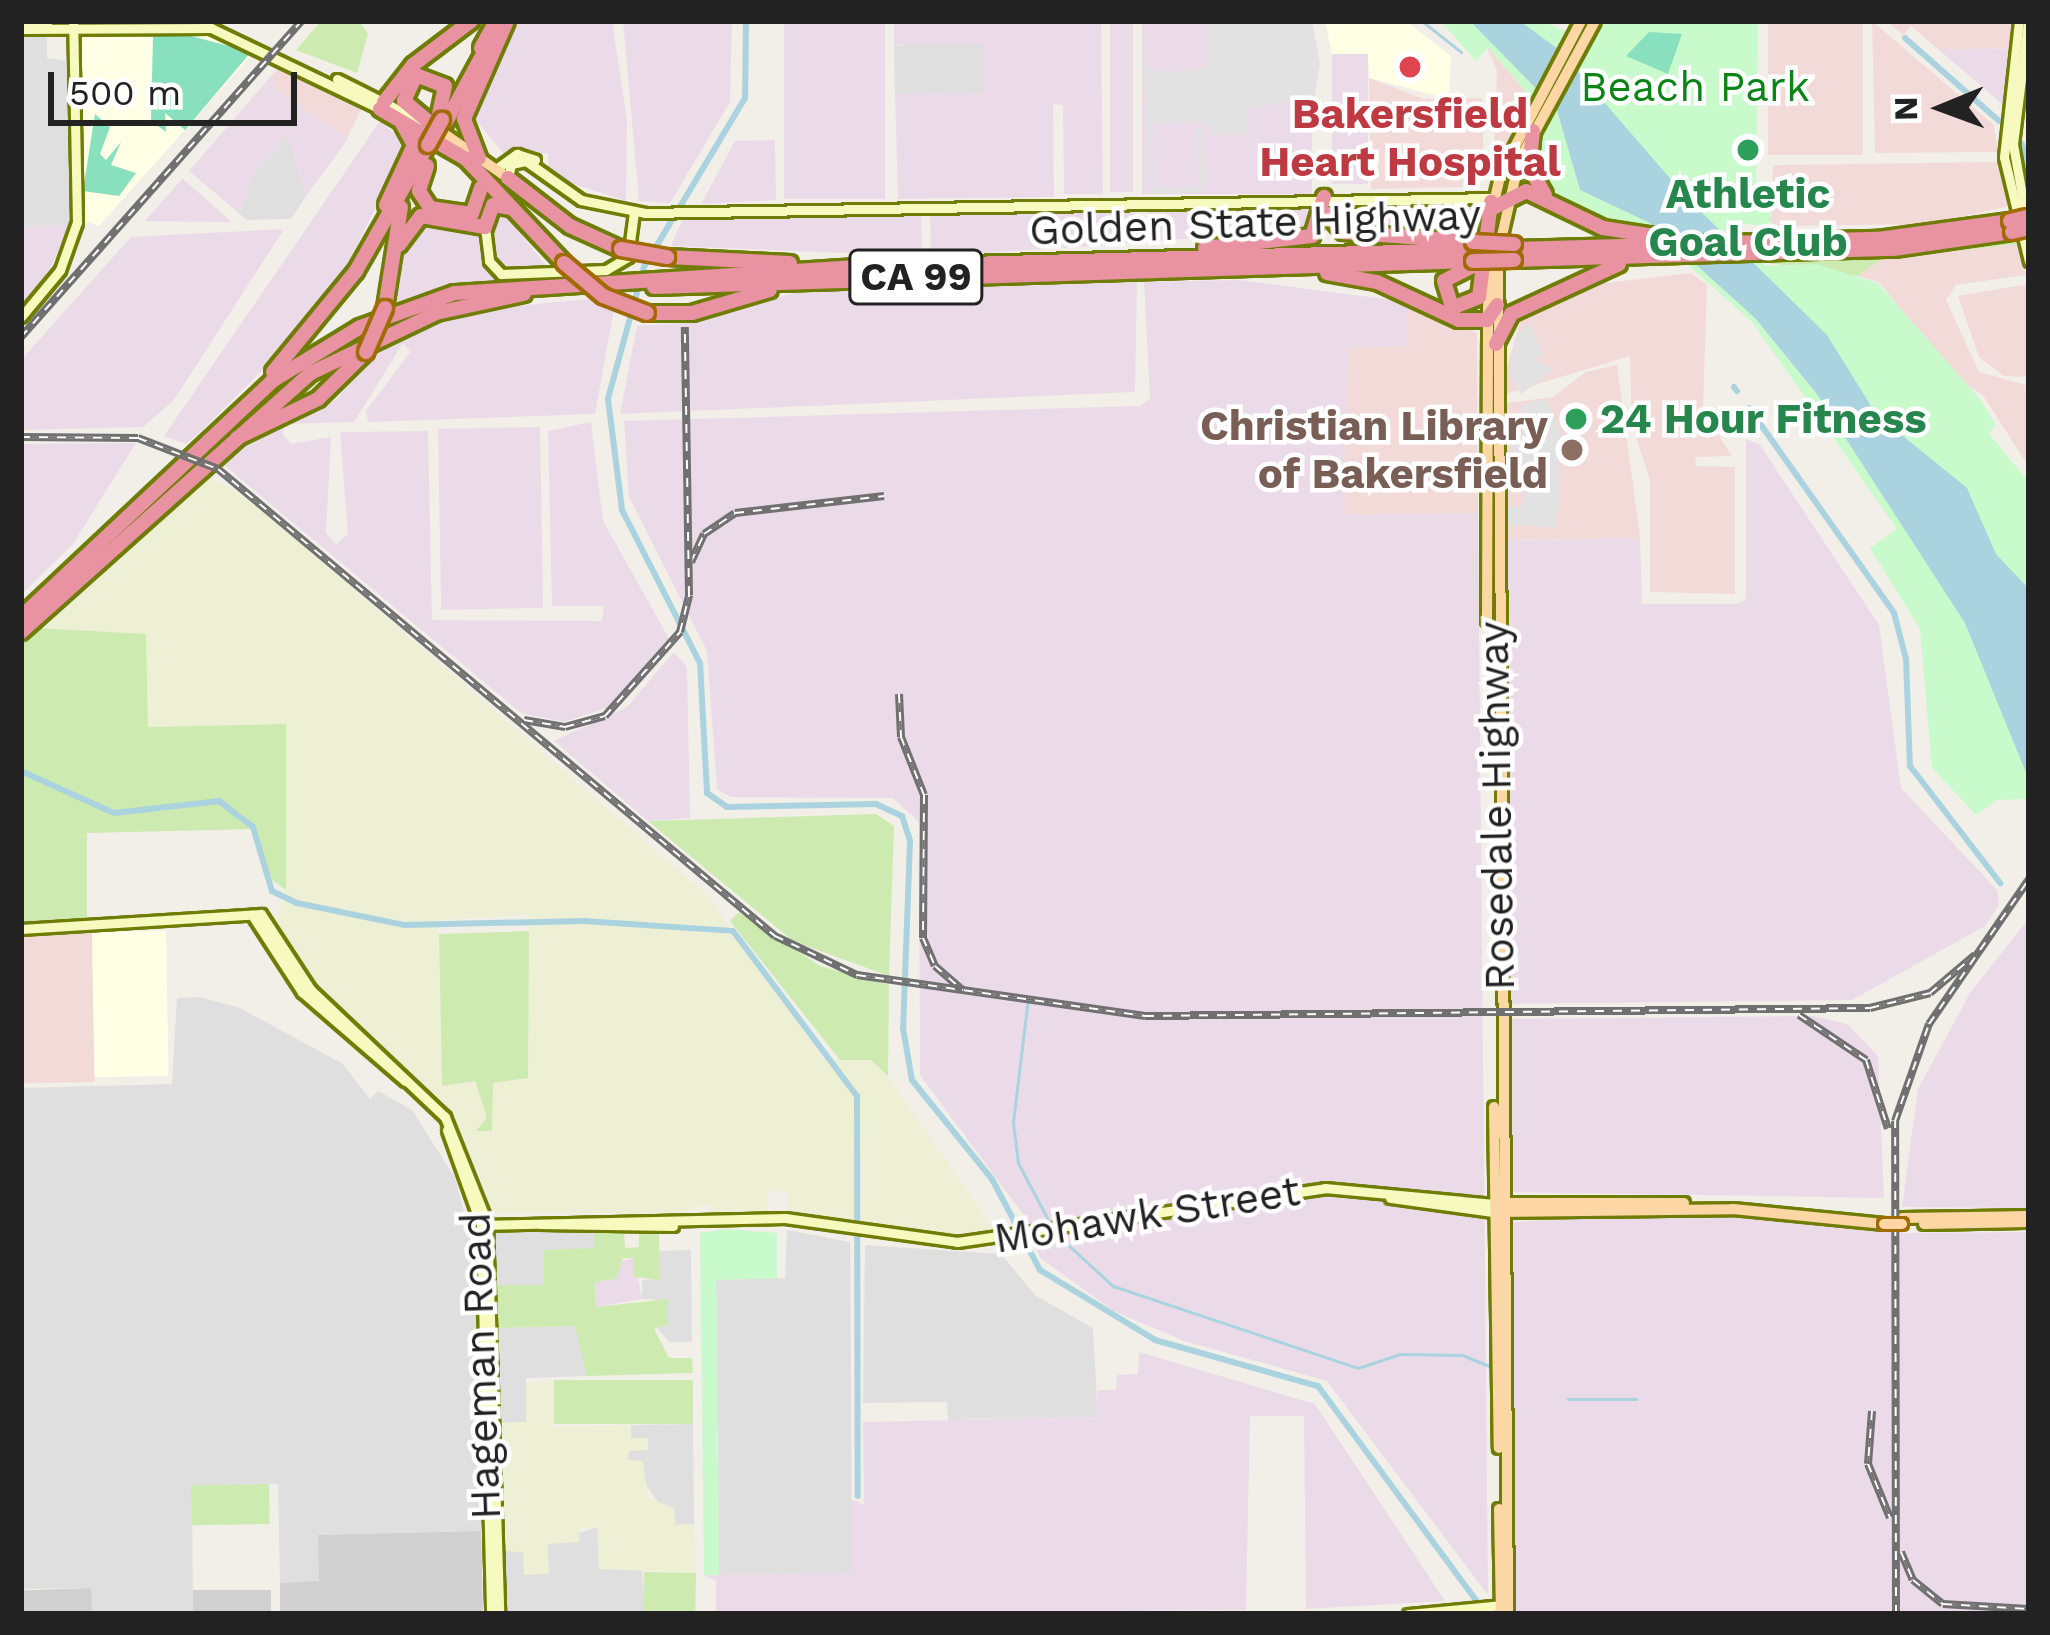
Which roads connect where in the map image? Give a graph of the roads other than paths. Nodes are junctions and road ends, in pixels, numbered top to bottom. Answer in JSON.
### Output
{"nodes":[{"id":1,"x":47,"y":21,"type":"edge"},
{"id":2,"x":207,"y":21,"type":"edge"},
{"id":3,"x":470,"y":21,"type":"edge"},
{"id":4,"x":501,"y":21,"type":"edge"},
{"id":5,"x":1581,"y":21,"type":"edge"},
{"id":6,"x":1595,"y":21,"type":"edge"},
{"id":7,"x":2024,"y":21,"type":"edge"},
{"id":8,"x":73,"y":24,"type":"edge"},
{"id":9,"x":21,"y":26,"type":"edge"},
{"id":10,"x":1572,"y":54,"type":"junction"},
{"id":11,"x":2020,"y":59,"type":"junction"},
{"id":12,"x":382,"y":106,"type":"junction"},
{"id":13,"x":1539,"y":112,"type":"junction"},
{"id":14,"x":398,"y":119,"type":"junction"},
{"id":15,"x":2015,"y":124,"type":"junction"},
{"id":16,"x":1533,"y":131,"type":"junction"},
{"id":17,"x":438,"y":135,"type":"junction"},
{"id":18,"x":479,"y":158,"type":"junction"},
{"id":19,"x":502,"y":174,"type":"junction"},
{"id":20,"x":481,"y":188,"type":"junction"},
{"id":21,"x":1324,"y":197,"type":"junction"},
{"id":22,"x":1549,"y":199,"type":"junction"},
{"id":23,"x":1498,"y":200,"type":"junction"},
{"id":24,"x":634,"y":212,"type":"junction"},
{"id":25,"x":2028,"y":223,"type":"edge"},
{"id":26,"x":485,"y":227,"type":"junction"},
{"id":27,"x":536,"y":232,"type":"junction"},
{"id":28,"x":1641,"y":240,"type":"junction"},
{"id":29,"x":1748,"y":249,"type":"junction"},
{"id":30,"x":1516,"y":253,"type":"junction"},
{"id":31,"x":1474,"y":255,"type":"junction"},
{"id":32,"x":1671,"y":256,"type":"junction"},
{"id":33,"x":2029,"y":261,"type":"edge"},
{"id":34,"x":1150,"y":263,"type":"junction"},
{"id":35,"x":1262,"y":267,"type":"junction"},
{"id":36,"x":356,"y":271,"type":"junction"},
{"id":37,"x":861,"y":273,"type":"junction"},
{"id":38,"x":1497,"y":305,"type":"junction"},
{"id":39,"x":384,"y":312,"type":"junction"},
{"id":40,"x":21,"y":317,"type":"edge"},
{"id":41,"x":1486,"y":320,"type":"junction"},
{"id":42,"x":1496,"y":344,"type":"junction"},
{"id":43,"x":216,"y":441,"type":"junction"},
{"id":44,"x":1486,"y":541,"type":"junction"},
{"id":45,"x":1475,"y":601,"type":"dead end"},
{"id":46,"x":1495,"y":601,"type":"junction"},
{"id":47,"x":29,"y":617,"type":"edge"},
{"id":48,"x":21,"y":635,"type":"edge"},
{"id":49,"x":1492,"y":708,"type":"junction"},
{"id":50,"x":21,"y":929,"type":"edge"},
{"id":51,"x":1659,"y":1203,"type":"junction"},
{"id":52,"x":1498,"y":1208,"type":"junction"},
{"id":53,"x":1631,"y":1210,"type":"junction"},
{"id":54,"x":744,"y":1219,"type":"junction"},
{"id":55,"x":2029,"y":1219,"type":"edge"},
{"id":56,"x":1884,"y":1221,"type":"junction"},
{"id":57,"x":824,"y":1223,"type":"junction"},
{"id":58,"x":781,"y":1224,"type":"junction"},
{"id":59,"x":485,"y":1225,"type":"junction"},
{"id":60,"x":695,"y":1225,"type":"junction"},
{"id":61,"x":856,"y":1233,"type":"junction"},
{"id":62,"x":1022,"y":1237,"type":"junction"},
{"id":63,"x":933,"y":1245,"type":"junction"},
{"id":64,"x":482,"y":1274,"type":"junction"},
{"id":65,"x":489,"y":1311,"type":"junction"},
{"id":66,"x":484,"y":1380,"type":"junction"},
{"id":67,"x":491,"y":1416,"type":"junction"},
{"id":68,"x":488,"y":1548,"type":"junction"},
{"id":69,"x":497,"y":1583,"type":"junction"},
{"id":70,"x":1504,"y":1609,"type":"edge"},
{"id":71,"x":495,"y":1614,"type":"edge"},
{"id":72,"x":1408,"y":1614,"type":"edge"}],
"edges":[{"from":1,"to":9,"type":"main road"},
{"from":2,"to":12,"type":"main road"},
{"from":3,"to":12,"type":"highway"},
{"from":4,"to":17,"type":"highway"},
{"from":4,"to":18,"type":"highway"},
{"from":5,"to":10,"type":"main road","name":"Rosedale Highway"},
{"from":6,"to":10,"type":"main road","name":"Rosedale Highway"},
{"from":7,"to":11,"type":"main road"},
{"from":7,"to":15,"type":"main road"},
{"from":8,"to":9,"type":"main road"},
{"from":8,"to":12,"type":"main road"},
{"from":8,"to":40,"type":"main road"},
{"from":10,"to":13,"type":"main road","name":"Rosedale Highway"},
{"from":11,"to":15,"type":"main road"},
{"from":11,"to":33,"type":"main road"},
{"from":12,"to":14,"type":"highway"},
{"from":12,"to":17,"type":"main road"},
{"from":13,"to":16,"type":"main road","name":"Rosedale Highway"},
{"from":13,"to":23,"type":"main road","name":"Rosedale Highway"},
{"from":14,"to":17,"type":"highway"},
{"from":14,"to":36,"type":"highway"},
{"from":15,"to":25,"type":"main road"},
{"from":16,"to":22,"type":"highway"},
{"from":16,"to":23,"type":"main road","name":"Rosedale Highway"},
{"from":17,"to":18,"type":"main road"},
{"from":17,"to":20,"type":"highway"},
{"from":17,"to":20,"type":"highway"},
{"from":17,"to":27,"type":"highway"},
{"from":17,"to":36,"type":"highway"},
{"from":17,"to":39,"type":"highway"},
{"from":18,"to":19,"type":"main road"},
{"from":19,"to":24,"type":"main road"},
{"from":19,"to":37,"type":"highway","bridge":true},
{"from":20,"to":26,"type":"highway"},
{"from":21,"to":23,"type":"main road"},
{"from":21,"to":24,"type":"main road"},
{"from":21,"to":31,"type":"highway"},
{"from":21,"to":34,"type":"highway"},
{"from":22,"to":23,"type":"highway"},
{"from":22,"to":28,"type":"highway"},
{"from":23,"to":31,"type":"highway"},
{"from":23,"to":38,"type":"main road","name":"Rosedale Highway"},
{"from":23,"to":41,"type":"main road","name":"Rosedale Highway"},
{"from":24,"to":26,"type":"main road"},
{"from":25,"to":29,"type":"highway","bridge":true},
{"from":26,"to":27,"type":"highway"},
{"from":26,"to":39,"type":"highway"},
{"from":27,"to":37,"type":"highway","bridge":true},
{"from":28,"to":29,"type":"highway"},
{"from":28,"to":30,"type":"highway","name":"Golden State Highway"},
{"from":29,"to":32,"type":"highway"},
{"from":30,"to":31,"type":"highway","bridge":true},
{"from":30,"to":31,"type":"highway","bridge":true},
{"from":30,"to":32,"type":"highway"},
{"from":31,"to":34,"type":"highway","name":"Golden State Highway","number":"CA 99"},
{"from":31,"to":35,"type":"highway","name":"Golden State Highway","number":"CA 99"},
{"from":32,"to":42,"type":"highway"},
{"from":34,"to":35,"type":"highway","name":"Golden State Highway","number":"CA 99"},
{"from":34,"to":37,"type":"highway","name":"Golden State Highway","number":"CA 99"},
{"from":35,"to":41,"type":"highway"},
{"from":36,"to":43,"type":"highway"},
{"from":37,"to":43,"type":"highway","name":"Golden State Highway","number":"CA 99"},
{"from":38,"to":41,"type":"highway"},
{"from":38,"to":42,"type":"main road","name":"Rosedale Highway"},
{"from":39,"to":43,"type":"highway","bridge":true},
{"from":41,"to":44,"type":"main road","name":"Rosedale Highway"},
{"from":42,"to":46,"type":"main road","name":"Rosedale Highway"},
{"from":43,"to":47,"type":"highway","name":"Golden State Highway","number":"CA 99"},
{"from":44,"to":45,"type":"main road"},
{"from":44,"to":46,"type":"main road"},
{"from":44,"to":49,"type":"main road","name":"Rosedale Highway"},
{"from":46,"to":49,"type":"main road","name":"Rosedale Highway"},
{"from":47,"to":48,"type":"highway","name":"Golden State Highway","number":"CA 99"},
{"from":49,"to":52,"type":"main road","name":"Rosedale Highway"},
{"from":50,"to":59,"type":"main road","name":"Hageman Road"},
{"from":51,"to":52,"type":"main road","name":"Mohawk Street"},
{"from":51,"to":53,"type":"main road"},
{"from":51,"to":56,"type":"main road","name":"Mohawk Street"},
{"from":52,"to":53,"type":"main road","name":"Mohawk Street"},
{"from":52,"to":62,"type":"main road","name":"Mohawk Street"},
{"from":52,"to":70,"type":"main road","name":"Rosedale Highway"},
{"from":53,"to":56,"type":"main road","name":"Mohawk Street"},
{"from":54,"to":57,"type":"main road","name":"Mohawk Street"},
{"from":54,"to":59,"type":"main road","name":"Mohawk Street"},
{"from":54,"to":60,"type":"main road"},
{"from":55,"to":56,"type":"main road","name":"Mohawk Street","bridge":true},
{"from":57,"to":58,"type":"main road"},
{"from":57,"to":61,"type":"main road","name":"Mohawk Street"},
{"from":58,"to":60,"type":"main road"},
{"from":58,"to":61,"type":"main road"},
{"from":59,"to":60,"type":"main road"},
{"from":59,"to":64,"type":"main road","name":"Hageman Road"},
{"from":59,"to":65,"type":"main road","name":"Hageman Road"},
{"from":61,"to":63,"type":"main road","name":"Mohawk Street"},
{"from":61,"to":63,"type":"main road"},
{"from":62,"to":63,"type":"main road","name":"Mohawk Street"},
{"from":62,"to":63,"type":"main road","name":"Mohawk Street"},
{"from":64,"to":65,"type":"main road"},
{"from":64,"to":66,"type":"main road","name":"Hageman Road"},
{"from":65,"to":67,"type":"main road","name":"Hageman Road"},
{"from":66,"to":67,"type":"main road"},
{"from":66,"to":68,"type":"main road","name":"Hageman Road"},
{"from":67,"to":69,"type":"main road","name":"Hageman Road"},
{"from":68,"to":69,"type":"main road"},
{"from":68,"to":71,"type":"main road","name":"Hageman Road"},
{"from":69,"to":71,"type":"main road","name":"Hageman Road"},
{"from":70,"to":72,"type":"main road"}]}
